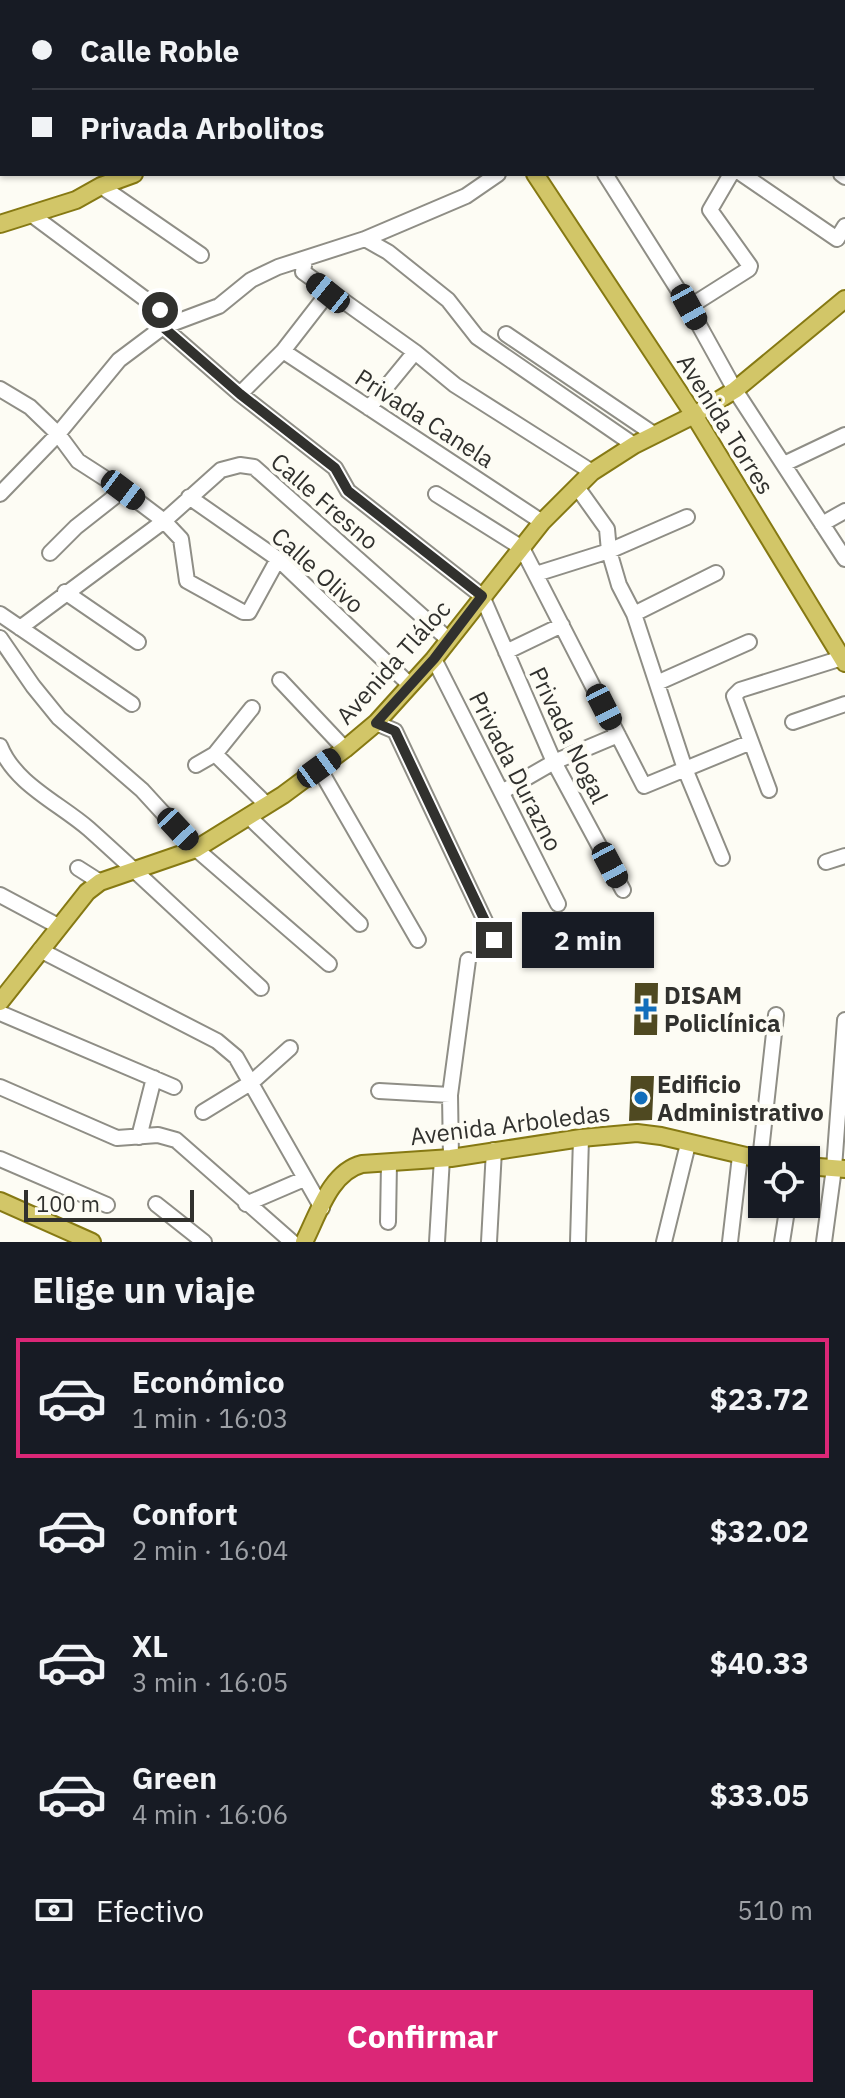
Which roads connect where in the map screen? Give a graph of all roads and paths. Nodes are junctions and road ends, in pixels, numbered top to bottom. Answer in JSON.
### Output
{"nodes":[{"id":1,"x":128,"y":176,"type":"edge"},
{"id":2,"x":495,"y":176,"type":"edge"},
{"id":3,"x":536,"y":176,"type":"edge"},
{"id":4,"x":606,"y":176,"type":"edge"},
{"id":5,"x":730,"y":176,"type":"edge"},
{"id":6,"x":745,"y":176,"type":"edge"},
{"id":7,"x":101,"y":186,"type":"junction"},
{"id":8,"x":32,"y":215,"type":"junction"},
{"id":9,"x":0,"y":224,"type":"edge"},
{"id":10,"x":845,"y":226,"type":"edge"},
{"id":11,"x":365,"y":239,"type":"junction"},
{"id":12,"x":841,"y":246,"type":"edge"},
{"id":13,"x":201,"y":255,"type":"dead end"},
{"id":14,"x":305,"y":259,"type":"junction"},
{"id":15,"x":328,"y":293,"type":"junction"},
{"id":16,"x":845,"y":299,"type":"edge"},
{"id":17,"x":689,"y":307,"type":"junction"},
{"id":18,"x":163,"y":327,"type":"junction"},
{"id":19,"x":506,"y":334,"type":"dead end"},
{"id":20,"x":283,"y":351,"type":"junction"},
{"id":21,"x":415,"y":352,"type":"junction"},
{"id":22,"x":0,"y":389,"type":"edge"},
{"id":23,"x":735,"y":390,"type":"junction"},
{"id":24,"x":240,"y":394,"type":"junction"},
{"id":25,"x":369,"y":408,"type":"junction"},
{"id":26,"x":694,"y":415,"type":"junction"},
{"id":27,"x":58,"y":434,"type":"junction"},
{"id":28,"x":655,"y":435,"type":"junction"},
{"id":29,"x":845,"y":435,"type":"edge"},
{"id":30,"x":634,"y":445,"type":"junction"},
{"id":31,"x":784,"y":464,"type":"junction"},
{"id":32,"x":592,"y":472,"type":"junction"},
{"id":33,"x":577,"y":487,"type":"junction"},
{"id":34,"x":123,"y":490,"type":"junction"},
{"id":35,"x":0,"y":494,"type":"edge"},
{"id":36,"x":436,"y":494,"type":"dead end"},
{"id":37,"x":189,"y":497,"type":"junction"},
{"id":38,"x":845,"y":511,"type":"edge"},
{"id":39,"x":687,"y":517,"type":"dead end"},
{"id":40,"x":164,"y":521,"type":"junction"},
{"id":41,"x":542,"y":522,"type":"junction"},
{"id":42,"x":822,"y":524,"type":"junction"},
{"id":43,"x":522,"y":548,"type":"junction"},
{"id":44,"x":609,"y":551,"type":"junction"},
{"id":45,"x":50,"y":553,"type":"dead end"},
{"id":46,"x":278,"y":559,"type":"junction"},
{"id":47,"x":845,"y":559,"type":"edge"},
{"id":48,"x":716,"y":573,"type":"dead end"},
{"id":49,"x":536,"y":574,"type":"junction"},
{"id":50,"x":65,"y":592,"type":"junction"},
{"id":51,"x":482,"y":596,"type":"junction"},
{"id":52,"x":0,"y":614,"type":"edge"},
{"id":53,"x":634,"y":614,"type":"junction"},
{"id":54,"x":562,"y":625,"type":"junction"},
{"id":55,"x":20,"y":628,"type":"junction"},
{"id":56,"x":0,"y":638,"type":"edge"},
{"id":57,"x":449,"y":640,"type":"junction"},
{"id":58,"x":138,"y":642,"type":"dead end"},
{"id":59,"x":749,"y":642,"type":"dead end"},
{"id":60,"x":506,"y":652,"type":"junction"},
{"id":61,"x":434,"y":659,"type":"junction"},
{"id":62,"x":843,"y":660,"type":"edge"},
{"id":63,"x":280,"y":680,"type":"dead end"},
{"id":64,"x":657,"y":683,"type":"junction"},
{"id":65,"x":410,"y":685,"type":"junction"},
{"id":66,"x":132,"y":704,"type":"dead end"},
{"id":67,"x":845,"y":704,"type":"edge"},
{"id":68,"x":252,"y":708,"type":"dead end"},
{"id":69,"x":793,"y":722,"type":"dead end"},
{"id":70,"x":376,"y":723,"type":"junction"},
{"id":71,"x":618,"y":735,"type":"junction"},
{"id":72,"x":751,"y":742,"type":"junction"},
{"id":73,"x":0,"y":746,"type":"edge"},
{"id":74,"x":345,"y":749,"type":"junction"},
{"id":75,"x":215,"y":754,"type":"junction"},
{"id":76,"x":3,"y":762,"type":"edge"},
{"id":77,"x":554,"y":762,"type":"junction"},
{"id":78,"x":196,"y":765,"type":"dead end"},
{"id":79,"x":319,"y":768,"type":"junction"},
{"id":80,"x":685,"y":769,"type":"junction"},
{"id":81,"x":769,"y":790,"type":"dead end"},
{"id":82,"x":502,"y":792,"type":"junction"},
{"id":83,"x":267,"y":805,"type":"junction"},
{"id":84,"x":248,"y":816,"type":"junction"},
{"id":85,"x":196,"y":849,"type":"junction"},
{"id":86,"x":845,"y":856,"type":"edge"},
{"id":87,"x":722,"y":858,"type":"dead end"},
{"id":88,"x":826,"y":862,"type":"dead end"},
{"id":89,"x":78,"y":868,"type":"dead end"},
{"id":90,"x":132,"y":871,"type":"junction"},
{"id":91,"x":100,"y":882,"type":"junction"},
{"id":92,"x":623,"y":890,"type":"dead end"},
{"id":93,"x":0,"y":895,"type":"edge"},
{"id":94,"x":558,"y":904,"type":"dead end"},
{"id":95,"x":360,"y":924,"type":"dead end"},
{"id":96,"x":58,"y":926,"type":"junction"},
{"id":97,"x":418,"y":940,"type":"dead end"},
{"id":98,"x":494,"y":940,"type":"dead end"},
{"id":99,"x":40,"y":950,"type":"junction"},
{"id":100,"x":468,"y":960,"type":"dead end"},
{"id":101,"x":329,"y":964,"type":"dead end"},
{"id":102,"x":261,"y":988,"type":"dead end"},
{"id":103,"x":2,"y":995,"type":"edge"},
{"id":104,"x":0,"y":1013,"type":"edge"},
{"id":105,"x":776,"y":1015,"type":"dead end"},
{"id":106,"x":845,"y":1020,"type":"edge"},
{"id":107,"x":290,"y":1048,"type":"dead end"},
{"id":108,"x":154,"y":1078,"type":"junction"},
{"id":109,"x":252,"y":1082,"type":"junction"},
{"id":110,"x":0,"y":1087,"type":"edge"},
{"id":111,"x":174,"y":1087,"type":"dead end"},
{"id":112,"x":379,"y":1091,"type":"dead end"},
{"id":113,"x":450,"y":1095,"type":"junction"},
{"id":114,"x":203,"y":1112,"type":"dead end"},
{"id":115,"x":139,"y":1137,"type":"junction"},
{"id":116,"x":581,"y":1138,"type":"junction"},
{"id":117,"x":688,"y":1144,"type":"junction"},
{"id":118,"x":762,"y":1146,"type":"edge"},
{"id":119,"x":494,"y":1150,"type":"junction"},
{"id":120,"x":740,"y":1156,"type":"junction"},
{"id":121,"x":447,"y":1158,"type":"junction"},
{"id":122,"x":748,"y":1158,"type":"edge"},
{"id":123,"x":0,"y":1159,"type":"edge"},
{"id":124,"x":389,"y":1163,"type":"junction"},
{"id":125,"x":839,"y":1168,"type":"edge"},
{"id":126,"x":304,"y":1179,"type":"junction"},
{"id":127,"x":0,"y":1201,"type":"edge"},
{"id":128,"x":156,"y":1204,"type":"dead end"},
{"id":129,"x":246,"y":1204,"type":"junction"},
{"id":130,"x":107,"y":1205,"type":"dead end"},
{"id":131,"x":322,"y":1208,"type":"junction"},
{"id":132,"x":786,"y":1218,"type":"edge"},
{"id":133,"x":388,"y":1222,"type":"dead end"},
{"id":134,"x":92,"y":1242,"type":"edge"},
{"id":135,"x":204,"y":1242,"type":"edge"},
{"id":136,"x":292,"y":1242,"type":"edge"},
{"id":137,"x":304,"y":1242,"type":"edge"},
{"id":138,"x":437,"y":1242,"type":"edge"},
{"id":139,"x":489,"y":1242,"type":"edge"},
{"id":140,"x":578,"y":1242,"type":"edge"},
{"id":141,"x":664,"y":1242,"type":"edge"},
{"id":142,"x":730,"y":1242,"type":"edge"},
{"id":143,"x":782,"y":1242,"type":"edge"},
{"id":144,"x":824,"y":1242,"type":"edge"}],
"edges":[{"from":1,"to":7,"type":"main road"},
{"from":2,"to":11,"type":"street"},
{"from":3,"to":26,"type":"main road","name":"Avenida Torres"},
{"from":4,"to":17,"type":"street"},
{"from":5,"to":17,"type":"street"},
{"from":6,"to":12,"type":"street"},
{"from":7,"to":8,"type":"main road"},
{"from":7,"to":13,"type":"street"},
{"from":8,"to":9,"type":"main road"},
{"from":8,"to":18,"type":"street"},
{"from":10,"to":12,"type":"street"},
{"from":11,"to":14,"type":"street"},
{"from":11,"to":30,"type":"street"},
{"from":14,"to":15,"type":"street"},
{"from":14,"to":18,"type":"street"},
{"from":15,"to":20,"type":"street"},
{"from":15,"to":21,"type":"street"},
{"from":16,"to":23,"type":"main road","name":"Avenida Tláloc"},
{"from":17,"to":23,"type":"street"},
{"from":18,"to":24,"type":"street"},
{"from":18,"to":27,"type":"street"},
{"from":19,"to":28,"type":"street"},
{"from":20,"to":24,"type":"street"},
{"from":20,"to":25,"type":"street","name":"Privada Canela"},
{"from":21,"to":25,"type":"street"},
{"from":21,"to":32,"type":"street"},
{"from":22,"to":27,"type":"street"},
{"from":23,"to":26,"type":"main road","name":"Avenida Tláloc"},
{"from":23,"to":31,"type":"street"},
{"from":24,"to":51,"type":"street"},
{"from":25,"to":41,"type":"street","name":"Privada Canela"},
{"from":26,"to":28,"type":"main road","name":"Avenida Tláloc"},
{"from":26,"to":62,"type":"main road","name":"Avenida Torres"},
{"from":27,"to":34,"type":"street"},
{"from":27,"to":35,"type":"street"},
{"from":28,"to":30,"type":"main road","name":"Avenida Tláloc"},
{"from":29,"to":31,"type":"street"},
{"from":30,"to":32,"type":"main road","name":"Avenida Tláloc"},
{"from":31,"to":42,"type":"street"},
{"from":32,"to":33,"type":"main road","name":"Avenida Tláloc"},
{"from":33,"to":41,"type":"main road","name":"Avenida Tláloc"},
{"from":33,"to":44,"type":"street"},
{"from":34,"to":40,"type":"street"},
{"from":34,"to":45,"type":"street"},
{"from":36,"to":43,"type":"street"},
{"from":37,"to":40,"type":"street"},
{"from":37,"to":46,"type":"street","name":"Calle Olivo"},
{"from":37,"to":57,"type":"street","name":"Calle Fresno"},
{"from":38,"to":42,"type":"street"},
{"from":39,"to":44,"type":"street"},
{"from":40,"to":46,"type":"street"},
{"from":40,"to":50,"type":"street"},
{"from":41,"to":43,"type":"main road","name":"Avenida Tláloc"},
{"from":42,"to":47,"type":"street"},
{"from":43,"to":49,"type":"street"},
{"from":43,"to":51,"type":"main road","name":"Avenida Tláloc"},
{"from":44,"to":49,"type":"street"},
{"from":44,"to":53,"type":"street"},
{"from":46,"to":65,"type":"street","name":"Calle Olivo"},
{"from":48,"to":53,"type":"street"},
{"from":49,"to":54,"type":"street"},
{"from":50,"to":55,"type":"street"},
{"from":50,"to":58,"type":"street"},
{"from":51,"to":57,"type":"main road","name":"Avenida Tláloc"},
{"from":51,"to":60,"type":"street","name":"Privada Nogal"},
{"from":52,"to":55,"type":"street"},
{"from":53,"to":64,"type":"street"},
{"from":54,"to":60,"type":"street"},
{"from":54,"to":71,"type":"street"},
{"from":55,"to":66,"type":"street"},
{"from":56,"to":85,"type":"street"},
{"from":57,"to":61,"type":"main road","name":"Avenida Tláloc"},
{"from":59,"to":64,"type":"street"},
{"from":60,"to":77,"type":"street","name":"Privada Nogal"},
{"from":61,"to":65,"type":"main road","name":"Avenida Tláloc"},
{"from":61,"to":82,"type":"street","name":"Privada Durazno"},
{"from":62,"to":72,"type":"street"},
{"from":63,"to":74,"type":"street"},
{"from":64,"to":80,"type":"street"},
{"from":65,"to":70,"type":"main road","name":"Avenida Tláloc"},
{"from":67,"to":69,"type":"street"},
{"from":68,"to":75,"type":"street"},
{"from":70,"to":74,"type":"main road","name":"Avenida Tláloc"},
{"from":70,"to":98,"type":"street"},
{"from":71,"to":77,"type":"street"},
{"from":71,"to":80,"type":"street"},
{"from":72,"to":80,"type":"street"},
{"from":72,"to":81,"type":"street"},
{"from":73,"to":76,"type":"street"},
{"from":74,"to":79,"type":"main road","name":"Avenida Tláloc"},
{"from":75,"to":78,"type":"street"},
{"from":75,"to":83,"type":"street"},
{"from":76,"to":90,"type":"street"},
{"from":77,"to":82,"type":"street"},
{"from":77,"to":92,"type":"street","name":"Privada Nogal"},
{"from":79,"to":83,"type":"main road","name":"Avenida Tláloc"},
{"from":79,"to":97,"type":"street"},
{"from":80,"to":87,"type":"street"},
{"from":82,"to":94,"type":"street","name":"Privada Durazno"},
{"from":83,"to":84,"type":"main road","name":"Avenida Tláloc"},
{"from":84,"to":85,"type":"main road","name":"Avenida Tláloc"},
{"from":84,"to":95,"type":"street"},
{"from":85,"to":90,"type":"main road","name":"Avenida Tláloc"},
{"from":85,"to":101,"type":"street"},
{"from":86,"to":88,"type":"street"},
{"from":89,"to":91,"type":"street"},
{"from":90,"to":91,"type":"main road","name":"Avenida Tláloc"},
{"from":90,"to":102,"type":"street"},
{"from":91,"to":96,"type":"main road","name":"Avenida Tláloc"},
{"from":93,"to":96,"type":"street"},
{"from":96,"to":99,"type":"main road","name":"Avenida Tláloc"},
{"from":99,"to":103,"type":"main road","name":"Avenida Tláloc"},
{"from":99,"to":109,"type":"street"},
{"from":100,"to":113,"type":"street"},
{"from":104,"to":108,"type":"street"},
{"from":105,"to":118,"type":"street"},
{"from":106,"to":125,"type":"street"},
{"from":107,"to":109,"type":"street"},
{"from":108,"to":111,"type":"street"},
{"from":108,"to":115,"type":"street"},
{"from":109,"to":114,"type":"street"},
{"from":109,"to":126,"type":"street"},
{"from":110,"to":115,"type":"street"},
{"from":112,"to":113,"type":"street"},
{"from":113,"to":121,"type":"street"},
{"from":115,"to":129,"type":"street"},
{"from":116,"to":117,"type":"main road","name":"Avenida Arboledas"},
{"from":116,"to":119,"type":"main road","name":"Avenida Arboledas"},
{"from":116,"to":140,"type":"street"},
{"from":117,"to":120,"type":"main road","name":"Avenida Arboledas"},
{"from":117,"to":141,"type":"street"},
{"from":119,"to":121,"type":"main road","name":"Avenida Arboledas"},
{"from":119,"to":139,"type":"street"},
{"from":120,"to":122,"type":"main road","name":"Avenida Arboledas"},
{"from":120,"to":142,"type":"street"},
{"from":121,"to":124,"type":"main road","name":"Avenida Arboledas"},
{"from":121,"to":138,"type":"street"},
{"from":123,"to":130,"type":"street"},
{"from":124,"to":131,"type":"main road","name":"Avenida Arboledas"},
{"from":124,"to":133,"type":"street"},
{"from":125,"to":144,"type":"street"},
{"from":126,"to":129,"type":"street"},
{"from":126,"to":131,"type":"street"},
{"from":127,"to":134,"type":"main road"},
{"from":128,"to":135,"type":"street"},
{"from":129,"to":136,"type":"street"},
{"from":131,"to":137,"type":"main road","name":"Avenida Arboledas"},
{"from":132,"to":143,"type":"street"}]}
